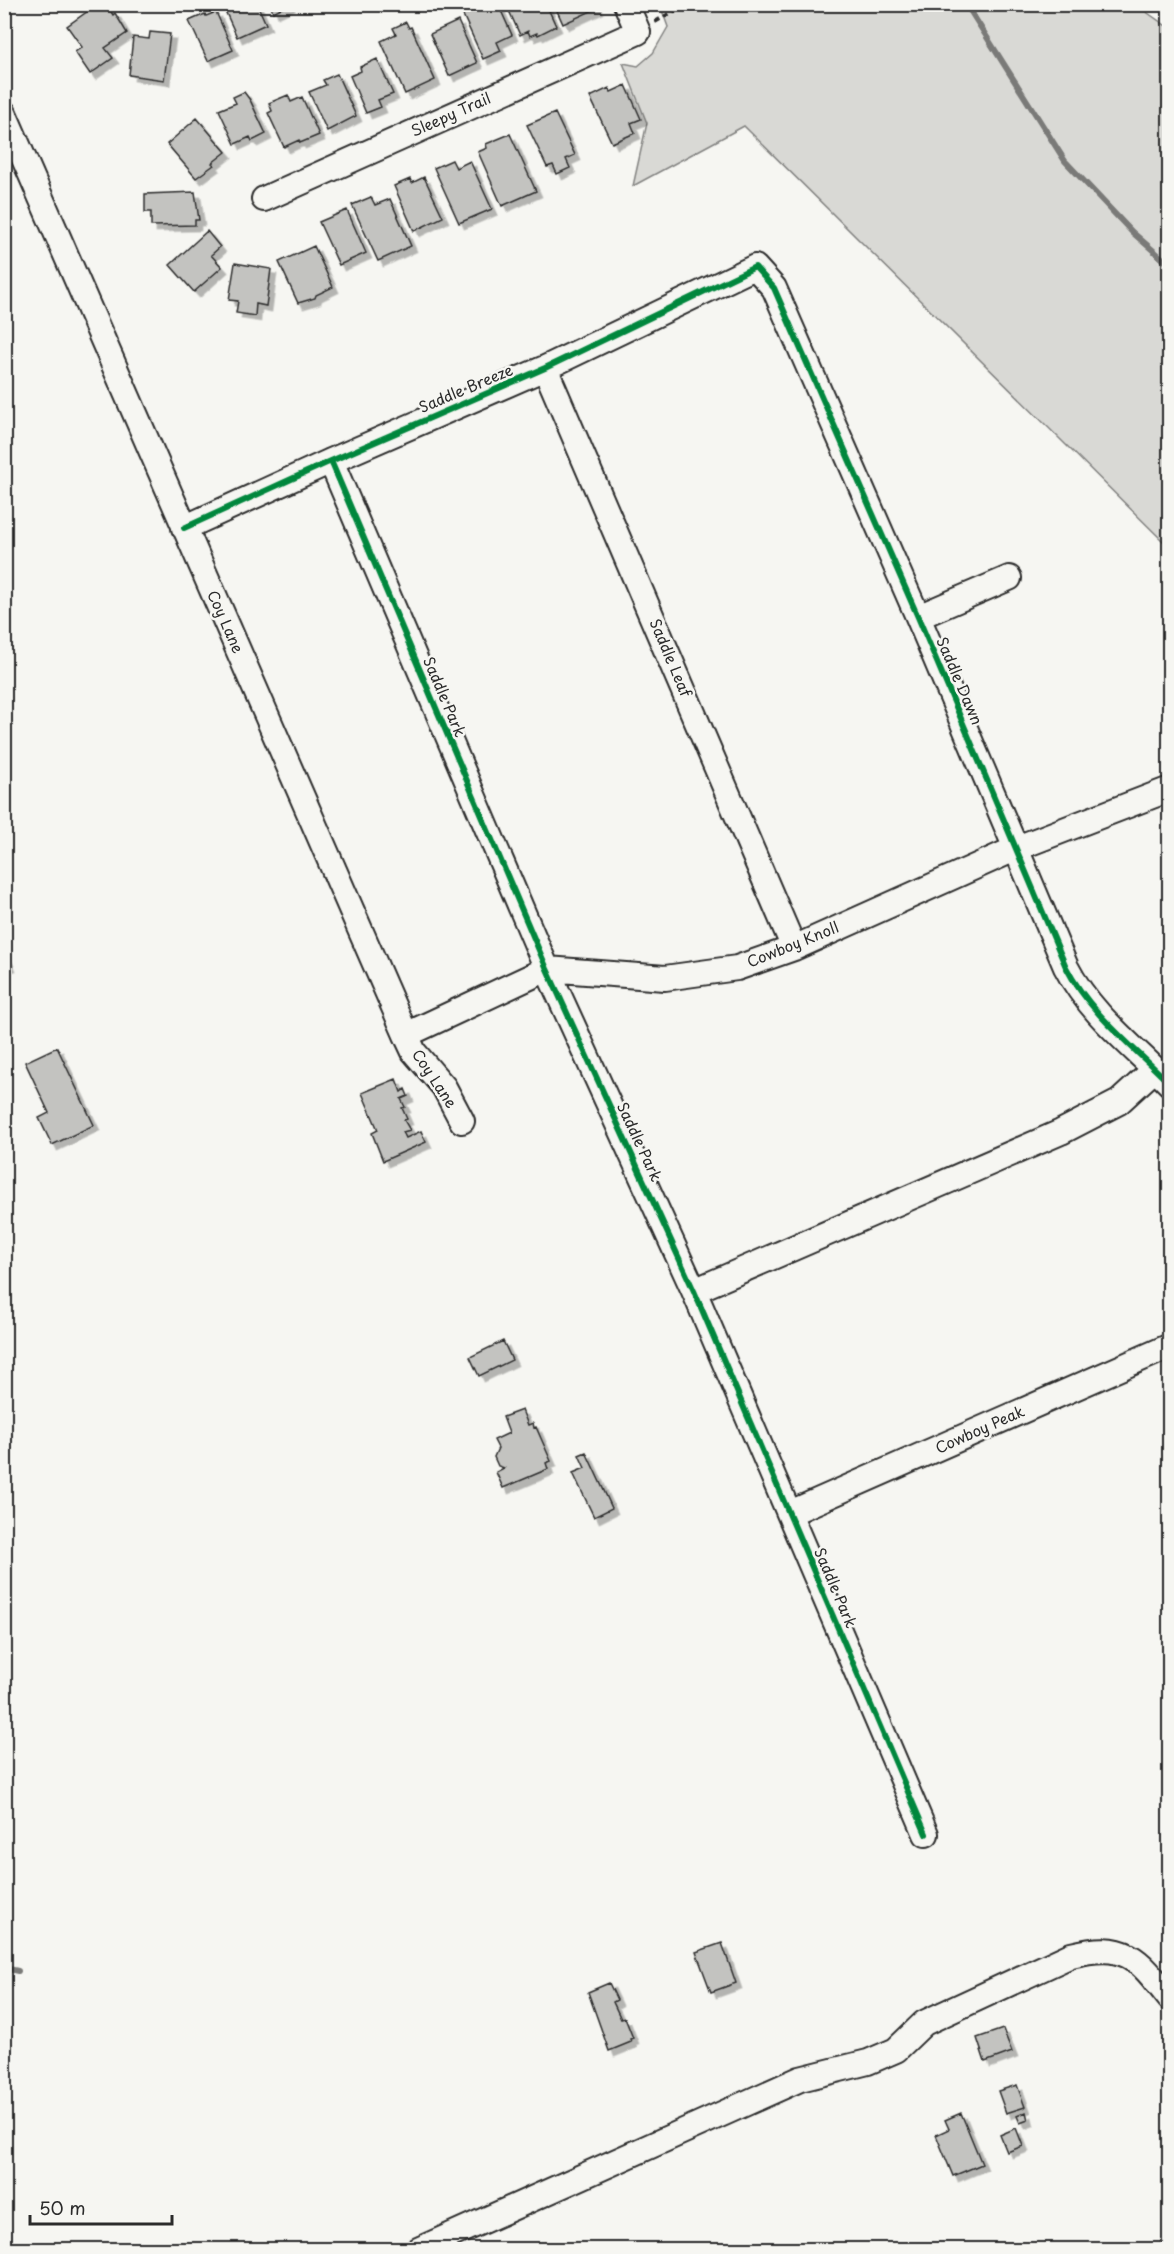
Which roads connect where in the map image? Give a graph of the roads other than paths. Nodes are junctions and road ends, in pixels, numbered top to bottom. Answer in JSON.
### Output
{"nodes":[{"id":1,"x":626,"y":4,"type":"edge"},
{"id":2,"x":4,"y":113,"type":"edge"},
{"id":3,"x":264,"y":199,"type":"dead end"},
{"id":4,"x":755,"y":267,"type":"joint"},
{"id":5,"x":545,"y":368,"type":"junction"},
{"id":6,"x":331,"y":461,"type":"junction"},
{"id":7,"x":184,"y":528,"type":"junction"},
{"id":8,"x":1009,"y":578,"type":"dead end"},
{"id":9,"x":918,"y":617,"type":"junction"},
{"id":10,"x":1170,"y":789,"type":"edge"},
{"id":11,"x":1017,"y":849,"type":"junction"},
{"id":12,"x":794,"y":948,"type":"junction"},
{"id":13,"x":547,"y":969,"type":"junction"},
{"id":14,"x":406,"y":1035,"type":"junction"},
{"id":15,"x":1162,"y":1076,"type":"edge"},
{"id":16,"x":462,"y":1120,"type":"dead end"},
{"id":17,"x":694,"y":1291,"type":"junction"},
{"id":18,"x":1170,"y":1346,"type":"edge"},
{"id":19,"x":790,"y":1513,"type":"junction"},
{"id":20,"x":926,"y":1834,"type":"dead end"},
{"id":21,"x":1170,"y":1999,"type":"edge"},
{"id":22,"x":418,"y":2250,"type":"edge"}],
"edges":[{"from":1,"to":3,"type":"street","name":"Sleepy Trail"},
{"from":2,"to":7,"type":"street","name":"Coy Lane"},
{"from":4,"to":5,"type":"street","name":"Saddle Breeze"},
{"from":4,"to":9,"type":"street","name":"Saddle Dawn"},
{"from":5,"to":6,"type":"street","name":"Saddle Breeze"},
{"from":5,"to":12,"type":"street","name":"Saddle Leaf"},
{"from":6,"to":7,"type":"street","name":"Saddle Breeze"},
{"from":6,"to":13,"type":"street","name":"Saddle Park"},
{"from":7,"to":14,"type":"street","name":"Coy Lane"},
{"from":8,"to":9,"type":"street"},
{"from":9,"to":11,"type":"street","name":"Saddle Dawn"},
{"from":10,"to":11,"type":"street","name":"Cowboy Knoll"},
{"from":11,"to":12,"type":"street","name":"Cowboy Knoll"},
{"from":11,"to":15,"type":"street","name":"Saddle Dawn"},
{"from":12,"to":13,"type":"street","name":"Cowboy Knoll"},
{"from":13,"to":14,"type":"street","name":"Cowboy Knoll"},
{"from":13,"to":17,"type":"street","name":"Saddle Park"},
{"from":14,"to":16,"type":"street","name":"Coy Lane"},
{"from":15,"to":17,"type":"street"},
{"from":17,"to":19,"type":"street","name":"Saddle Park"},
{"from":18,"to":19,"type":"street","name":"Cowboy Peak"},
{"from":19,"to":20,"type":"street","name":"Saddle Park"},
{"from":21,"to":22,"type":"street"}]}
